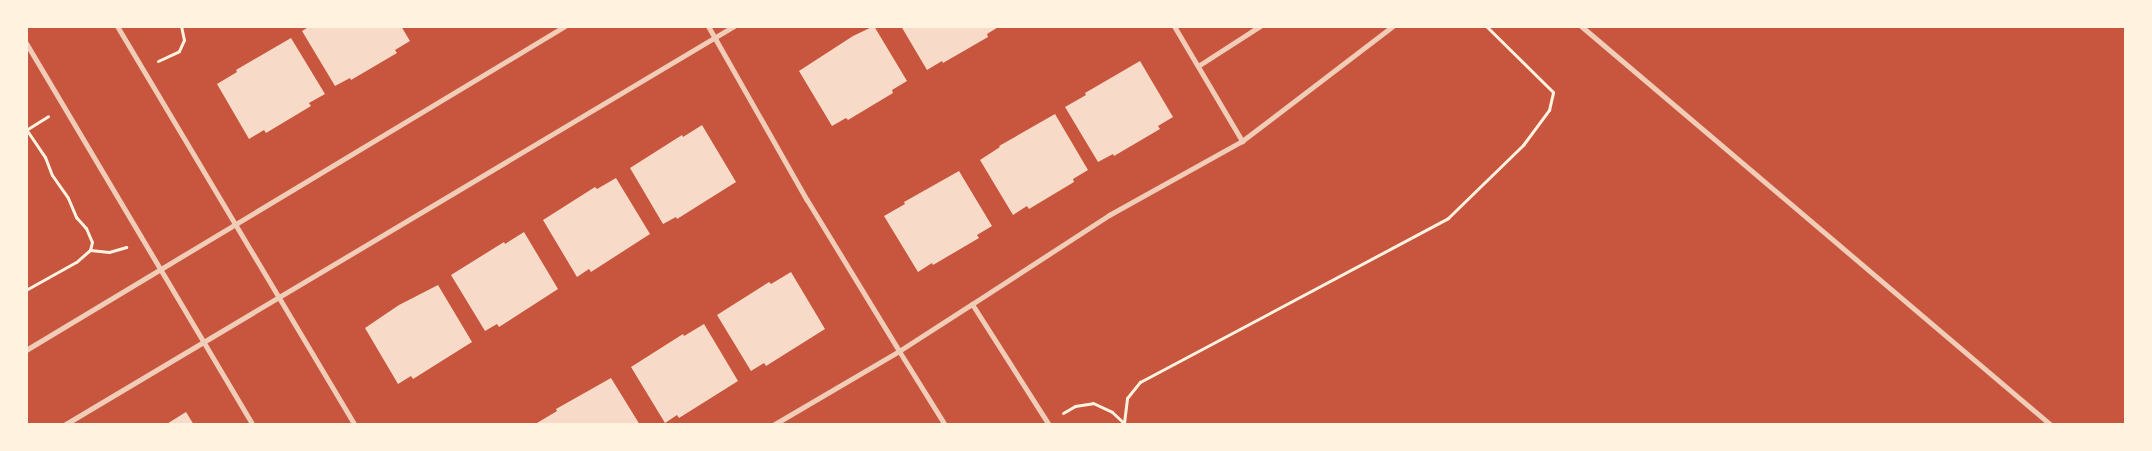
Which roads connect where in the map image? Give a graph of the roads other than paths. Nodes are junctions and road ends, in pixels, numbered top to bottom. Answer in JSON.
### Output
{"nodes":[{"id":1,"x":118,"y":26,"type":"edge"},
{"id":2,"x":565,"y":26,"type":"edge"},
{"id":3,"x":708,"y":26,"type":"edge"},
{"id":4,"x":734,"y":26,"type":"edge"},
{"id":5,"x":1174,"y":26,"type":"edge"},
{"id":6,"x":1260,"y":26,"type":"edge"},
{"id":7,"x":1393,"y":26,"type":"edge"},
{"id":8,"x":1581,"y":26,"type":"edge"},
{"id":9,"x":715,"y":38,"type":"junction"},
{"id":10,"x":26,"y":43,"type":"edge"},
{"id":11,"x":1198,"y":66,"type":"junction"},
{"id":12,"x":1242,"y":141,"type":"junction"},
{"id":13,"x":236,"y":225,"type":"junction"},
{"id":14,"x":161,"y":270,"type":"junction"},
{"id":15,"x":279,"y":297,"type":"junction"},
{"id":16,"x":972,"y":304,"type":"junction"},
{"id":17,"x":203,"y":342,"type":"junction"},
{"id":18,"x":26,"y":350,"type":"edge"},
{"id":19,"x":899,"y":350,"type":"junction"},
{"id":20,"x":1048,"y":423,"type":"edge"},
{"id":21,"x":64,"y":425,"type":"edge"},
{"id":22,"x":253,"y":425,"type":"edge"},
{"id":23,"x":355,"y":425,"type":"edge"},
{"id":24,"x":773,"y":425,"type":"edge"},
{"id":25,"x":945,"y":425,"type":"edge"},
{"id":26,"x":2051,"y":425,"type":"edge"}],
"edges":[{"from":1,"to":13,"type":"street"},
{"from":2,"to":13,"type":"street"},
{"from":3,"to":9,"type":"street"},
{"from":4,"to":9,"type":"street"},
{"from":5,"to":11,"type":"street"},
{"from":6,"to":11,"type":"street"},
{"from":7,"to":12,"type":"street"},
{"from":8,"to":26,"type":"street"},
{"from":9,"to":15,"type":"street"},
{"from":9,"to":19,"type":"street"},
{"from":10,"to":14,"type":"street"},
{"from":11,"to":12,"type":"street"},
{"from":12,"to":16,"type":"street"},
{"from":13,"to":14,"type":"street"},
{"from":13,"to":15,"type":"street"},
{"from":14,"to":17,"type":"street"},
{"from":14,"to":18,"type":"street"},
{"from":15,"to":17,"type":"street"},
{"from":15,"to":23,"type":"street"},
{"from":16,"to":19,"type":"street"},
{"from":16,"to":20,"type":"street"},
{"from":17,"to":21,"type":"street"},
{"from":17,"to":22,"type":"street"},
{"from":19,"to":24,"type":"street"},
{"from":19,"to":25,"type":"street"}]}
